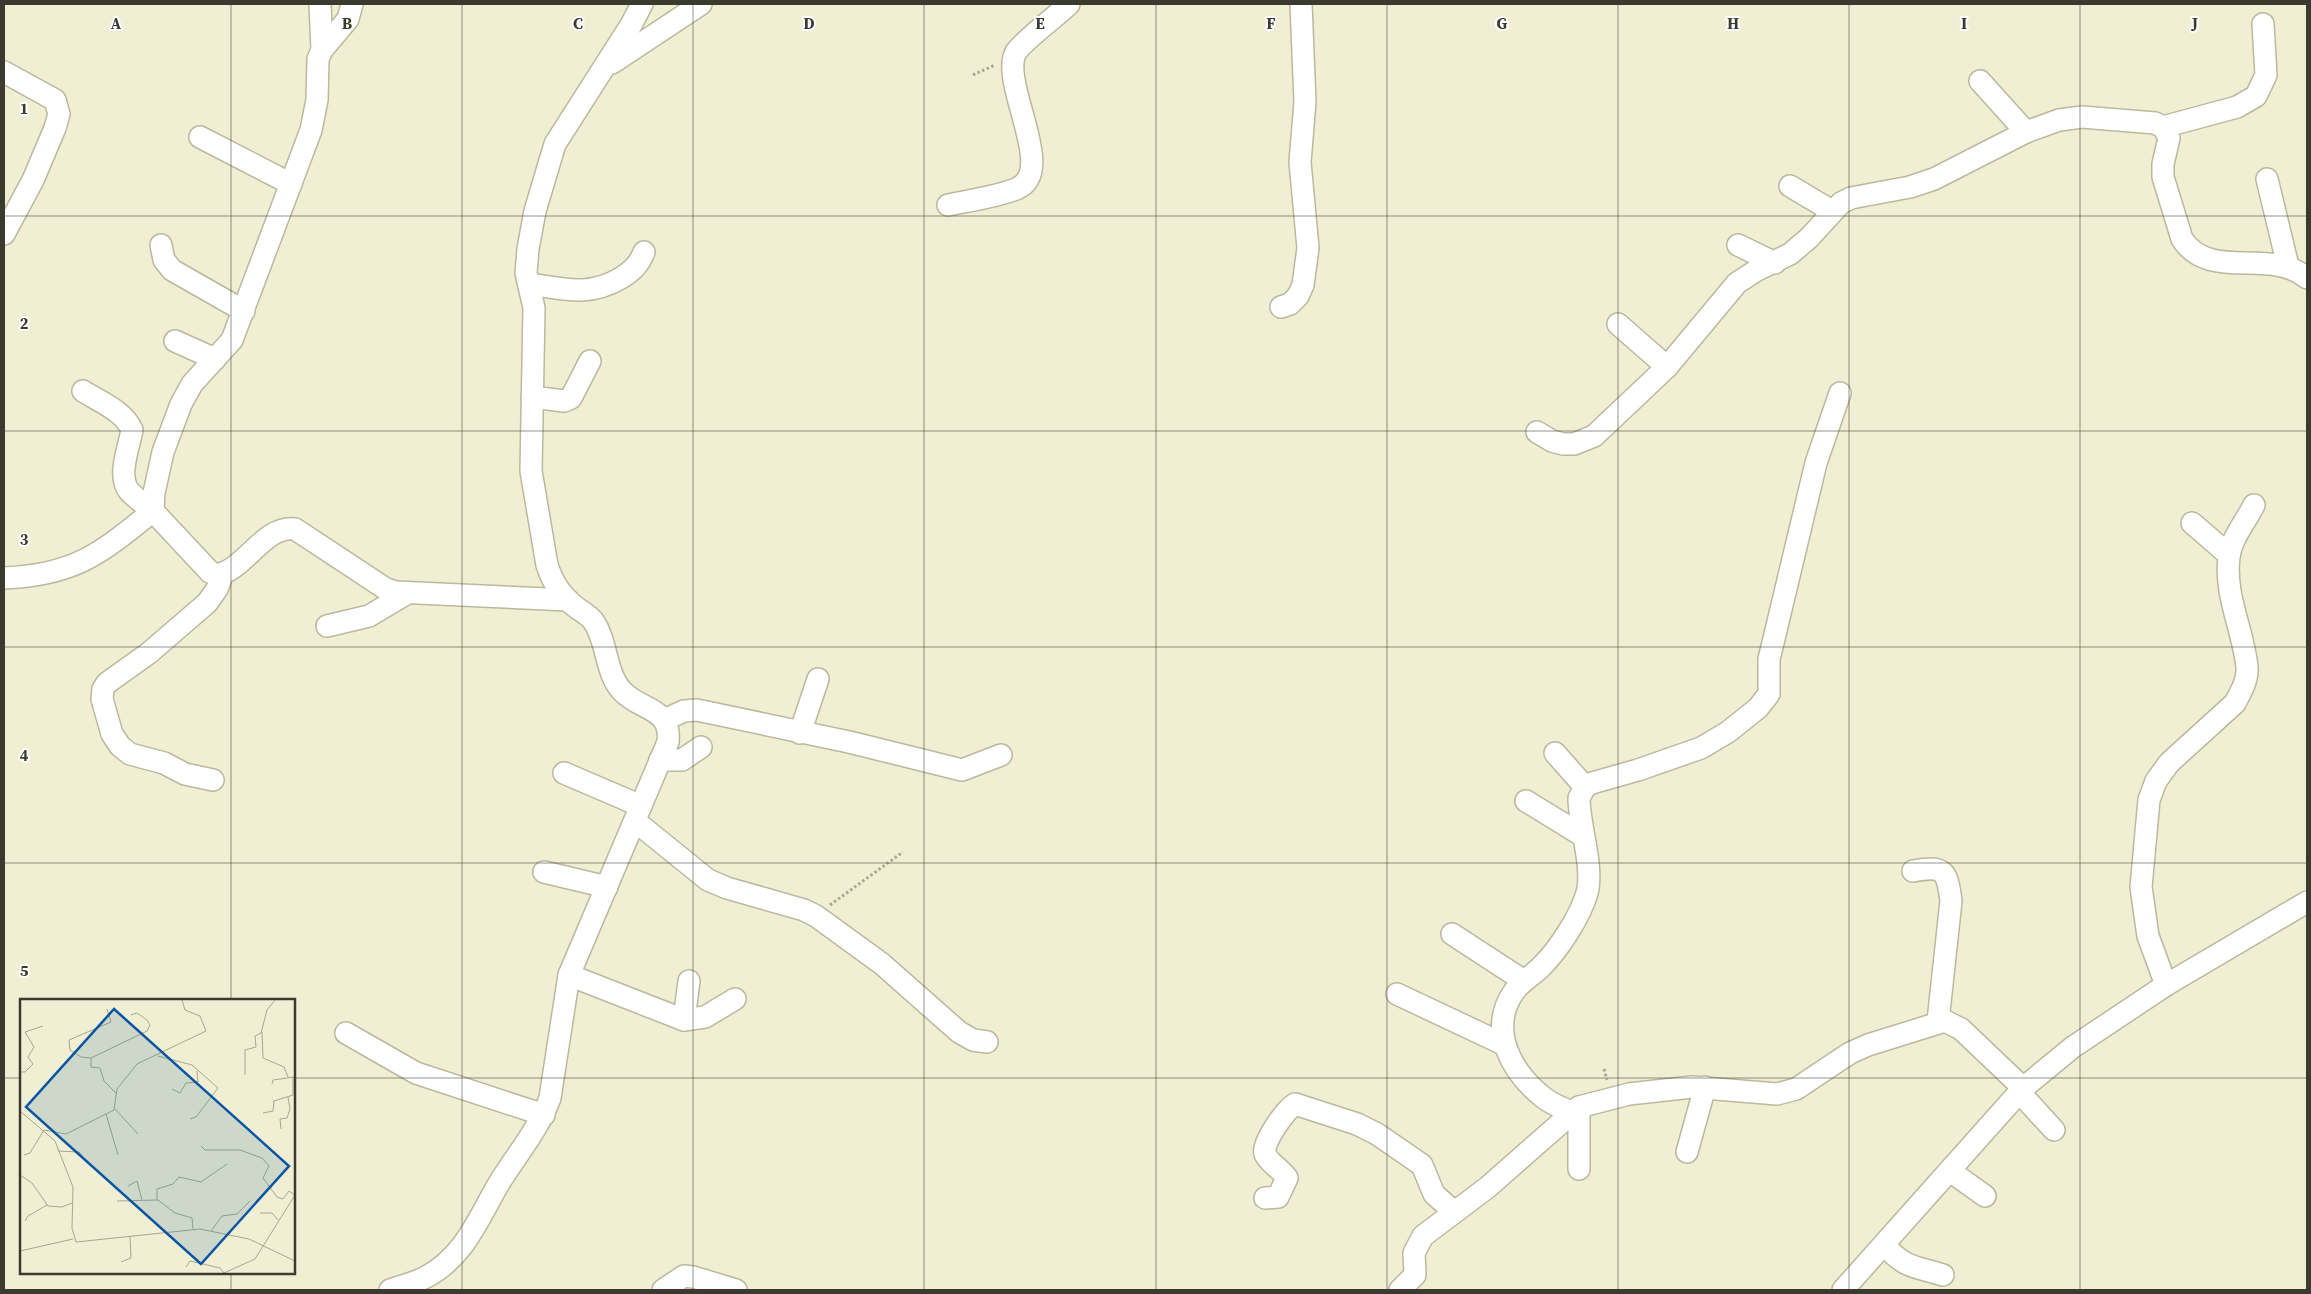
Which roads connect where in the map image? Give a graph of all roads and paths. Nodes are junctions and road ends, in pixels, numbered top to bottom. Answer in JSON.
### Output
{"nodes":[{"id":1,"x":320,"y":4,"type":"edge"},
{"id":2,"x":352,"y":4,"type":"edge"},
{"id":3,"x":642,"y":4,"type":"edge"},
{"id":4,"x":701,"y":4,"type":"edge"},
{"id":5,"x":1069,"y":4,"type":"edge"},
{"id":6,"x":1301,"y":4,"type":"edge"},
{"id":7,"x":2263,"y":24,"type":"dead end"},
{"id":8,"x":322,"y":50,"type":"junction"},
{"id":9,"x":604,"y":69,"type":"junction"},
{"id":10,"x":4,"y":72,"type":"edge"},
{"id":11,"x":1980,"y":81,"type":"dead end"},
{"id":12,"x":2163,"y":127,"type":"junction"},
{"id":13,"x":2026,"y":132,"type":"junction"},
{"id":14,"x":200,"y":137,"type":"dead end"},
{"id":15,"x":2268,"y":180,"type":"dead end"},
{"id":16,"x":291,"y":184,"type":"junction"},
{"id":17,"x":1790,"y":186,"type":"dead end"},
{"id":18,"x":948,"y":205,"type":"dead end"},
{"id":19,"x":1832,"y":211,"type":"junction"},
{"id":20,"x":4,"y":234,"type":"edge"},
{"id":21,"x":161,"y":245,"type":"dead end"},
{"id":22,"x":1738,"y":245,"type":"dead end"},
{"id":23,"x":644,"y":252,"type":"dead end"},
{"id":24,"x":1775,"y":263,"type":"junction"},
{"id":25,"x":2288,"y":266,"type":"junction"},
{"id":26,"x":2307,"y":278,"type":"edge"},
{"id":27,"x":529,"y":284,"type":"junction"},
{"id":28,"x":1281,"y":308,"type":"dead end"},
{"id":29,"x":244,"y":311,"type":"junction"},
{"id":30,"x":1618,"y":324,"type":"dead end"},
{"id":31,"x":175,"y":342,"type":"dead end"},
{"id":32,"x":215,"y":359,"type":"junction"},
{"id":33,"x":590,"y":361,"type":"dead end"},
{"id":34,"x":1667,"y":368,"type":"junction"},
{"id":35,"x":83,"y":391,"type":"dead end"},
{"id":36,"x":1840,"y":393,"type":"dead end"},
{"id":37,"x":532,"y":396,"type":"junction"},
{"id":38,"x":1537,"y":432,"type":"dead end"},
{"id":39,"x":2254,"y":505,"type":"dead end"},
{"id":40,"x":153,"y":511,"type":"junction"},
{"id":41,"x":2192,"y":523,"type":"dead end"},
{"id":42,"x":2229,"y":555,"type":"junction"},
{"id":43,"x":224,"y":574,"type":"junction"},
{"id":44,"x":4,"y":578,"type":"edge"},
{"id":45,"x":406,"y":594,"type":"junction"},
{"id":46,"x":568,"y":600,"type":"junction"},
{"id":47,"x":327,"y":626,"type":"dead end"},
{"id":48,"x":818,"y":679,"type":"dead end"},
{"id":49,"x":664,"y":720,"type":"junction"},
{"id":50,"x":800,"y":733,"type":"junction"},
{"id":51,"x":700,"y":747,"type":"dead end"},
{"id":52,"x":1555,"y":753,"type":"dead end"},
{"id":53,"x":1001,"y":755,"type":"dead end"},
{"id":54,"x":660,"y":760,"type":"junction"},
{"id":55,"x":564,"y":772,"type":"dead end"},
{"id":56,"x":213,"y":780,"type":"dead end"},
{"id":57,"x":1585,"y":786,"type":"junction"},
{"id":58,"x":1526,"y":801,"type":"dead end"},
{"id":59,"x":638,"y":814,"type":"junction"},
{"id":60,"x":1583,"y":836,"type":"junction"},
{"id":61,"x":903,"y":852,"type":"dead end"},
{"id":62,"x":1913,"y":871,"type":"dead end"},
{"id":63,"x":544,"y":872,"type":"dead end"},
{"id":64,"x":607,"y":888,"type":"junction"},
{"id":65,"x":2307,"y":902,"type":"edge"},
{"id":66,"x":816,"y":916,"type":"junction"},
{"id":67,"x":1452,"y":934,"type":"dead end"},
{"id":68,"x":569,"y":975,"type":"junction"},
{"id":69,"x":689,"y":981,"type":"dead end"},
{"id":70,"x":1524,"y":981,"type":"junction"},
{"id":71,"x":2166,"y":985,"type":"junction"},
{"id":72,"x":1397,"y":994,"type":"dead end"},
{"id":73,"x":735,"y":999,"type":"dead end"},
{"id":74,"x":684,"y":1020,"type":"junction"},
{"id":75,"x":1938,"y":1021,"type":"junction"},
{"id":76,"x":346,"y":1033,"type":"dead end"},
{"id":77,"x":988,"y":1042,"type":"dead end"},
{"id":78,"x":1503,"y":1044,"type":"junction"},
{"id":79,"x":1705,"y":1087,"type":"junction"},
{"id":80,"x":2021,"y":1091,"type":"junction"},
{"id":81,"x":1575,"y":1110,"type":"junction"},
{"id":82,"x":544,"y":1115,"type":"junction"},
{"id":83,"x":2054,"y":1130,"type":"dead end"},
{"id":84,"x":1686,"y":1152,"type":"dead end"},
{"id":85,"x":1579,"y":1169,"type":"dead end"},
{"id":86,"x":1950,"y":1170,"type":"junction"},
{"id":87,"x":1985,"y":1196,"type":"dead end"},
{"id":88,"x":1265,"y":1198,"type":"dead end"},
{"id":89,"x":1454,"y":1212,"type":"junction"},
{"id":90,"x":1884,"y":1245,"type":"junction"},
{"id":91,"x":1943,"y":1276,"type":"dead end"},
{"id":92,"x":390,"y":1290,"type":"edge"},
{"id":93,"x":663,"y":1290,"type":"edge"},
{"id":94,"x":736,"y":1290,"type":"edge"},
{"id":95,"x":1400,"y":1290,"type":"edge"},
{"id":96,"x":1843,"y":1290,"type":"edge"}],
"edges":[{"from":1,"to":8,"type":"street"},
{"from":2,"to":8,"type":"street"},
{"from":3,"to":9,"type":"street"},
{"from":4,"to":9,"type":"street"},
{"from":5,"to":18,"type":"street"},
{"from":6,"to":28,"type":"street"},
{"from":7,"to":12,"type":"street"},
{"from":8,"to":16,"type":"street"},
{"from":9,"to":27,"type":"street"},
{"from":10,"to":20,"type":"street"},
{"from":11,"to":13,"type":"street"},
{"from":12,"to":13,"type":"street"},
{"from":12,"to":25,"type":"street"},
{"from":13,"to":19,"type":"street"},
{"from":14,"to":16,"type":"street"},
{"from":15,"to":25,"type":"street"},
{"from":16,"to":29,"type":"street"},
{"from":17,"to":19,"type":"street"},
{"from":19,"to":24,"type":"street"},
{"from":21,"to":29,"type":"street"},
{"from":22,"to":24,"type":"street"},
{"from":23,"to":27,"type":"street"},
{"from":24,"to":34,"type":"street"},
{"from":25,"to":26,"type":"street"},
{"from":27,"to":37,"type":"street"},
{"from":29,"to":32,"type":"street"},
{"from":30,"to":34,"type":"street"},
{"from":31,"to":32,"type":"street"},
{"from":32,"to":40,"type":"street"},
{"from":33,"to":37,"type":"street"},
{"from":34,"to":38,"type":"street"},
{"from":35,"to":40,"type":"street"},
{"from":36,"to":57,"type":"street"},
{"from":37,"to":46,"type":"street"},
{"from":39,"to":42,"type":"street"},
{"from":40,"to":43,"type":"street"},
{"from":40,"to":44,"type":"street"},
{"from":41,"to":42,"type":"street"},
{"from":42,"to":71,"type":"street"},
{"from":43,"to":45,"type":"street"},
{"from":43,"to":56,"type":"street"},
{"from":45,"to":46,"type":"street"},
{"from":45,"to":47,"type":"street"},
{"from":46,"to":49,"type":"street"},
{"from":48,"to":50,"type":"street"},
{"from":49,"to":50,"type":"street"},
{"from":49,"to":54,"type":"street"},
{"from":50,"to":53,"type":"street"},
{"from":51,"to":54,"type":"street"},
{"from":52,"to":57,"type":"street"},
{"from":54,"to":59,"type":"street"},
{"from":55,"to":59,"type":"street"},
{"from":57,"to":60,"type":"street"},
{"from":58,"to":60,"type":"street"},
{"from":59,"to":64,"type":"street"},
{"from":59,"to":66,"type":"street"},
{"from":60,"to":70,"type":"street"},
{"from":61,"to":66,"type":"path"},
{"from":62,"to":75,"type":"street"},
{"from":63,"to":64,"type":"street"},
{"from":64,"to":68,"type":"street"},
{"from":65,"to":71,"type":"street"},
{"from":66,"to":77,"type":"street"},
{"from":67,"to":70,"type":"street"},
{"from":68,"to":74,"type":"street"},
{"from":68,"to":82,"type":"street"},
{"from":69,"to":74,"type":"street"},
{"from":70,"to":78,"type":"street"},
{"from":71,"to":80,"type":"street"},
{"from":72,"to":78,"type":"street"},
{"from":73,"to":74,"type":"street"},
{"from":75,"to":79,"type":"street"},
{"from":75,"to":80,"type":"street"},
{"from":76,"to":82,"type":"street"},
{"from":78,"to":81,"type":"street"},
{"from":79,"to":81,"type":"street"},
{"from":79,"to":84,"type":"street"},
{"from":80,"to":83,"type":"street"},
{"from":80,"to":86,"type":"street"},
{"from":81,"to":85,"type":"street"},
{"from":81,"to":89,"type":"street"},
{"from":82,"to":92,"type":"street"},
{"from":86,"to":87,"type":"street"},
{"from":86,"to":90,"type":"street"},
{"from":88,"to":89,"type":"street"},
{"from":89,"to":95,"type":"street"},
{"from":90,"to":91,"type":"street"},
{"from":90,"to":96,"type":"street"},
{"from":93,"to":94,"type":"street"}]}
